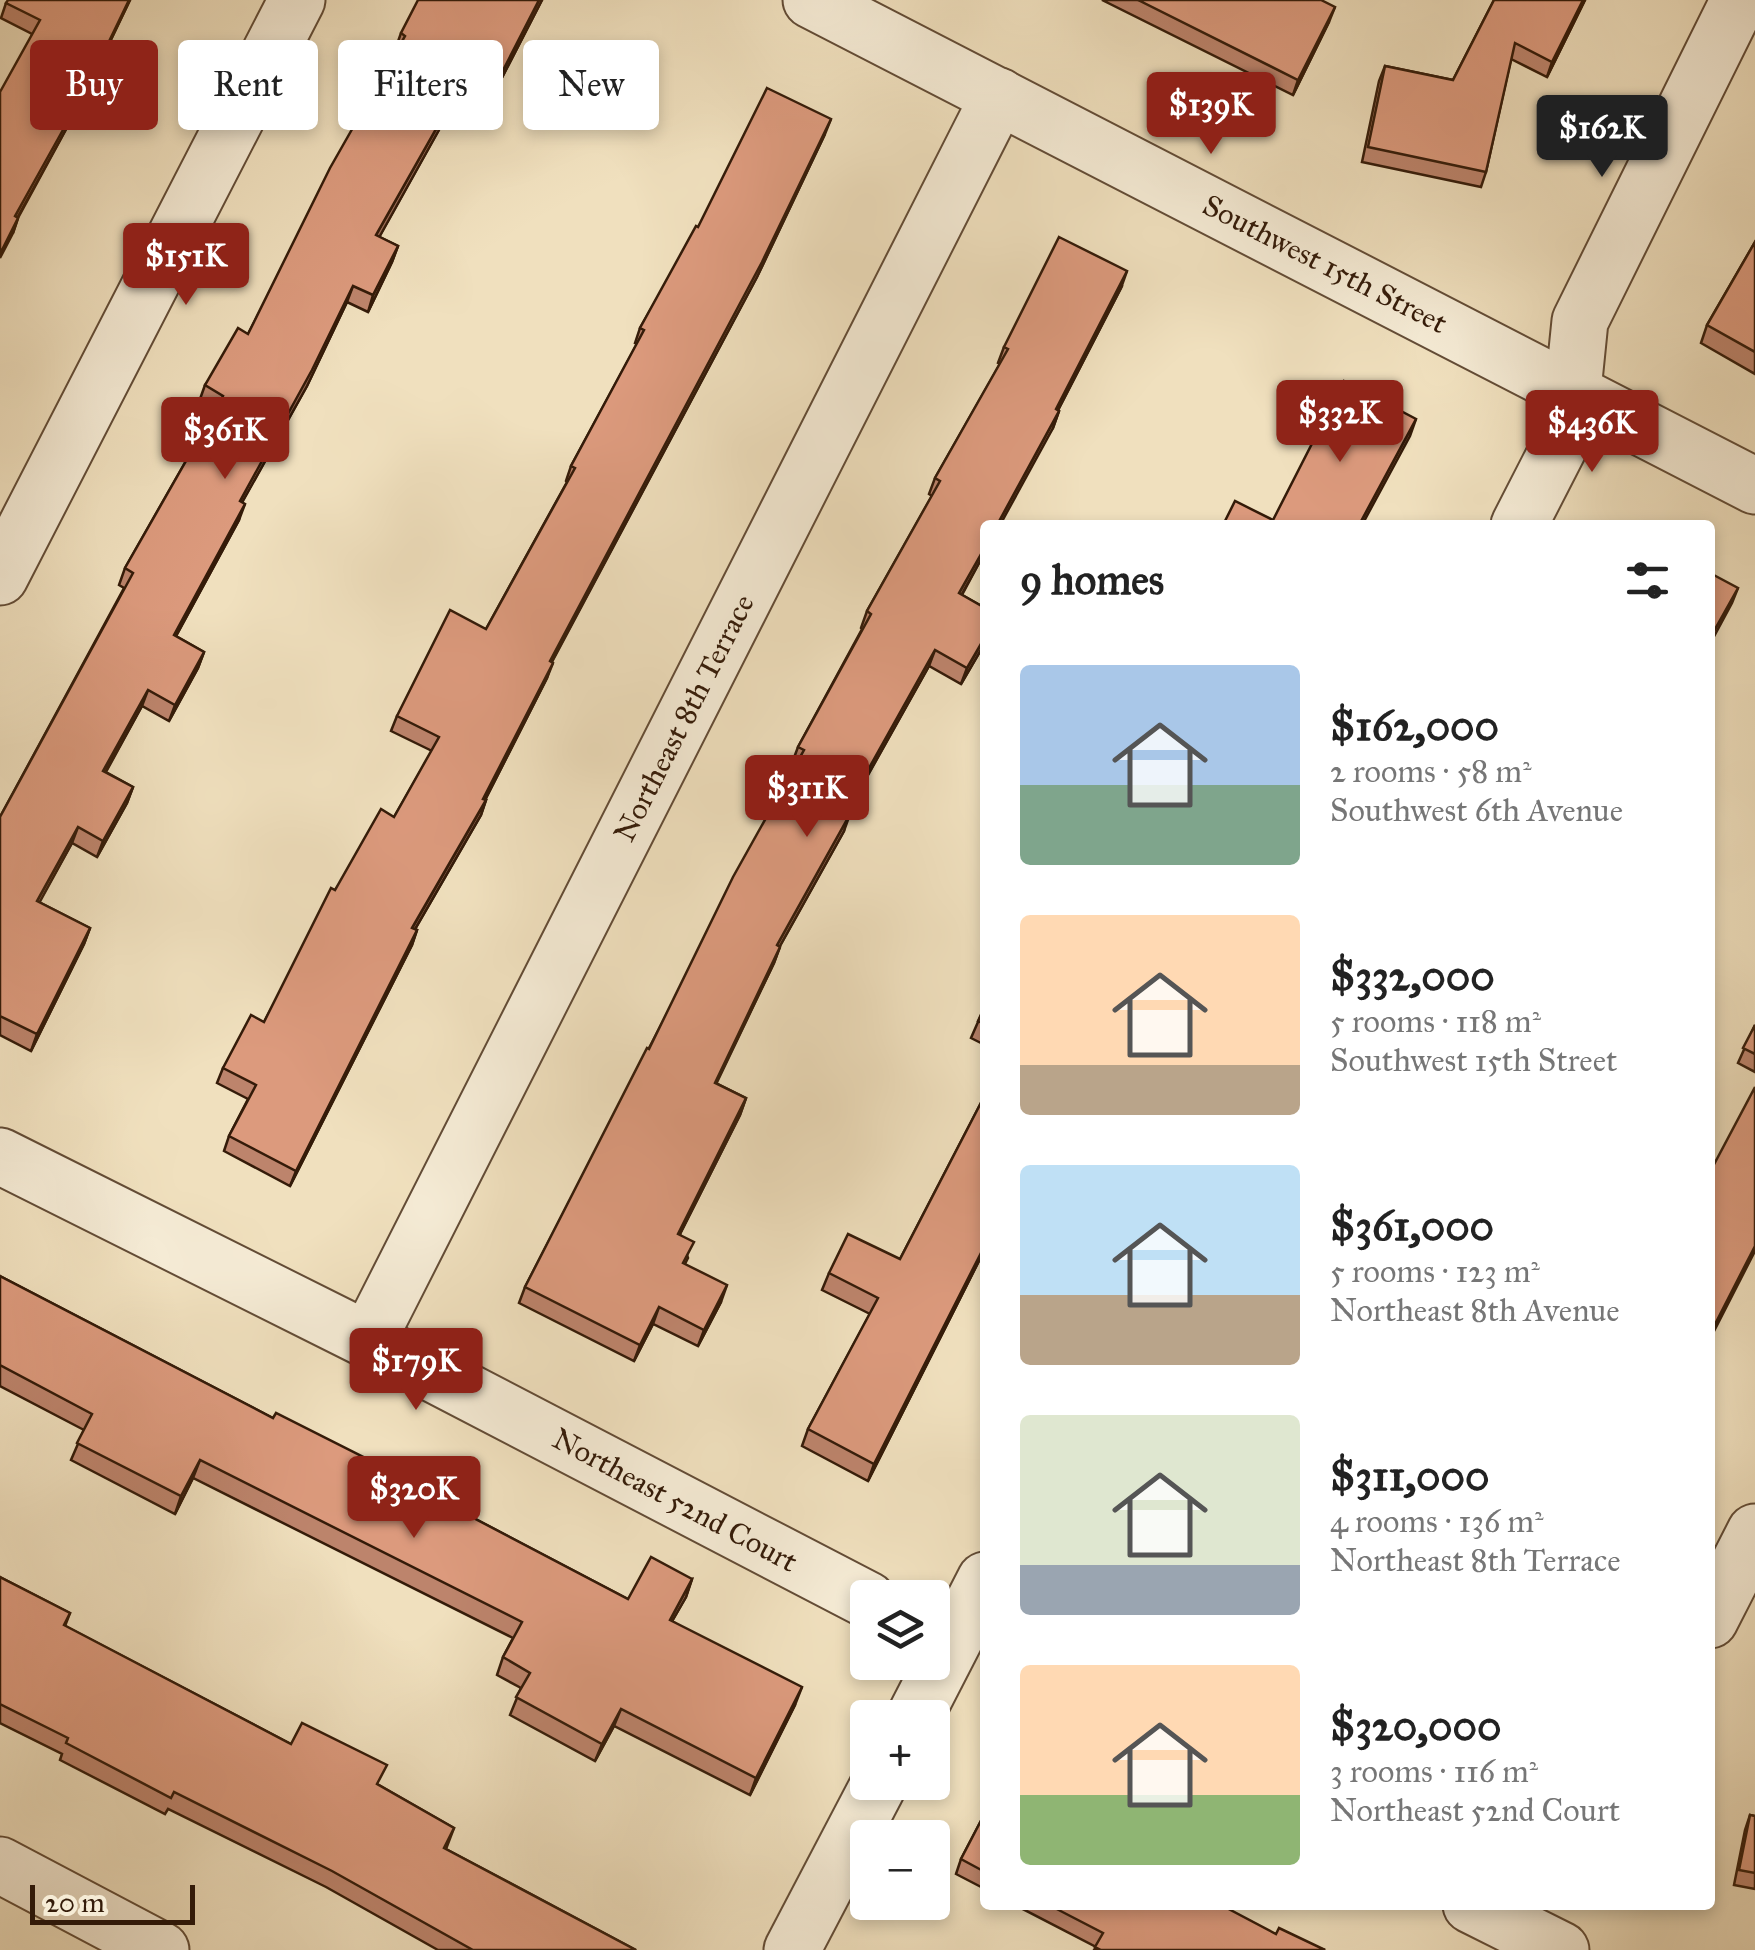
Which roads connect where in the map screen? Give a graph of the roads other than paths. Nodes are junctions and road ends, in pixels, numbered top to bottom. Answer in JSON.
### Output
{"nodes":[{"id":1,"x":298,"y":0,"type":"edge"},
{"id":2,"x":811,"y":0,"type":"edge"},
{"id":3,"x":1738,"y":0,"type":"edge"},
{"id":4,"x":1000,"y":96,"type":"junction"},
{"id":5,"x":1573,"y":390,"type":"junction"},
{"id":6,"x":1755,"y":486,"type":"edge"},
{"id":7,"x":1521,"y":520,"type":"edge"},
{"id":8,"x":0,"y":577,"type":"edge"},
{"id":9,"x":0,"y":1156,"type":"edge"},
{"id":10,"x":368,"y":1340,"type":"junction"},
{"id":11,"x":1755,"y":1532,"type":"edge"},
{"id":12,"x":850,"y":1591,"type":"edge"},
{"id":13,"x":980,"y":1592,"type":"edge"},
{"id":14,"x":1715,"y":1610,"type":"edge"},
{"id":15,"x":957,"y":1647,"type":"edge"},
{"id":16,"x":925,"y":1700,"type":"edge"},
{"id":17,"x":871,"y":1800,"type":"edge"},
{"id":18,"x":0,"y":1864,"type":"edge"},
{"id":19,"x":1488,"y":1910,"type":"edge"},
{"id":20,"x":1556,"y":1932,"type":"edge"},
{"id":21,"x":161,"y":1950,"type":"edge"},
{"id":22,"x":792,"y":1950,"type":"edge"}],
"edges":[{"from":1,"to":8,"type":"street"},
{"from":2,"to":4,"type":"street","name":"Southwest 15th Street"},
{"from":3,"to":5,"type":"street"},
{"from":4,"to":5,"type":"street","name":"Southwest 15th Street"},
{"from":4,"to":10,"type":"street","name":"Northeast 8th Terrace"},
{"from":5,"to":6,"type":"street","name":"Southwest 15th Street"},
{"from":5,"to":7,"type":"street"},
{"from":9,"to":10,"type":"street","name":"Northeast 52nd Court"},
{"from":10,"to":12,"type":"street","name":"Northeast 52nd Court"},
{"from":11,"to":14,"type":"street"},
{"from":13,"to":15,"type":"street"},
{"from":15,"to":16,"type":"street"},
{"from":17,"to":22,"type":"street"},
{"from":18,"to":21,"type":"street"},
{"from":19,"to":20,"type":"street"}]}
